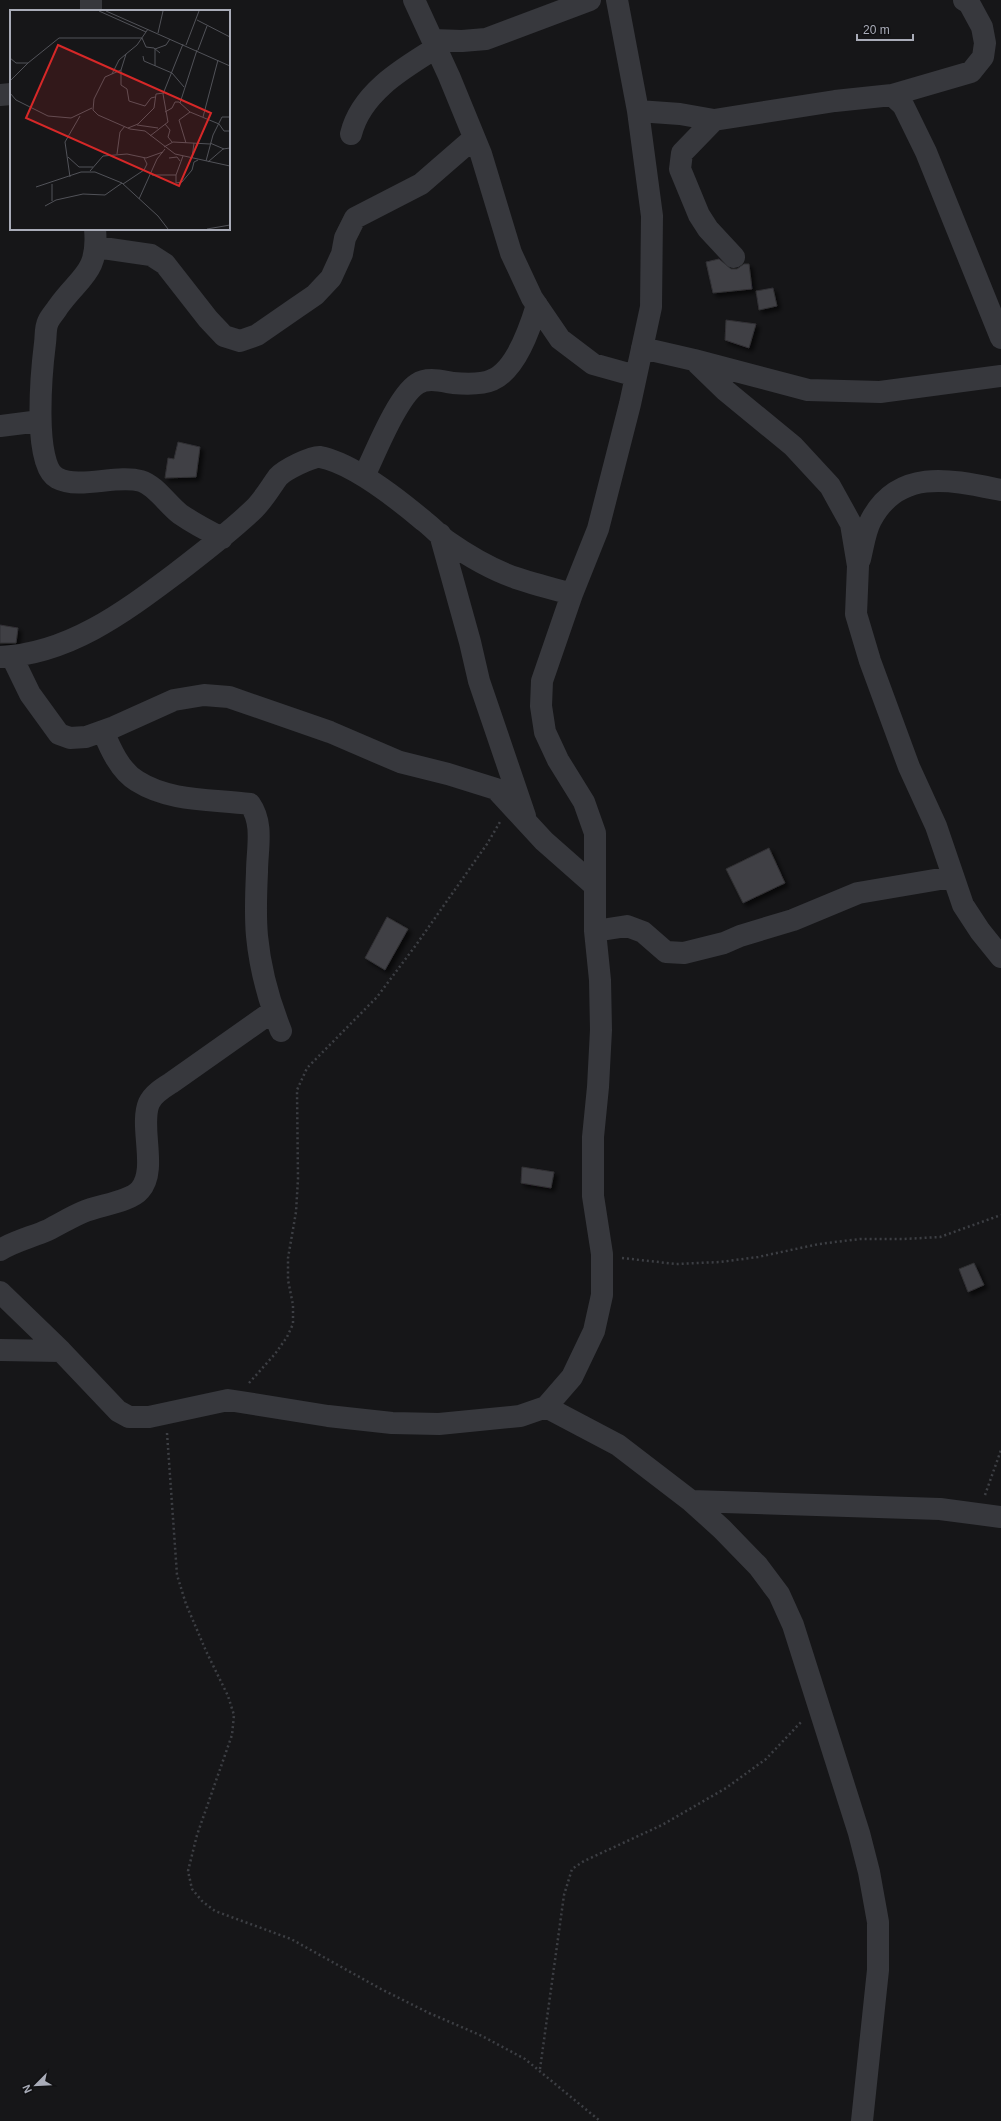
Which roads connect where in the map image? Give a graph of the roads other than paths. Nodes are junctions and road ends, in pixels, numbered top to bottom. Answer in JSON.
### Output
{"nodes":[{"id":1,"x":414,"y":0,"type":"edge"},
{"id":2,"x":590,"y":0,"type":"edge"},
{"id":3,"x":617,"y":0,"type":"edge"},
{"id":4,"x":964,"y":0,"type":"edge"},
{"id":5,"x":435,"y":44,"type":"junction"},
{"id":6,"x":10,"y":94,"type":"edge"},
{"id":7,"x":0,"y":95,"type":"edge"},
{"id":8,"x":892,"y":95,"type":"junction"},
{"id":9,"x":638,"y":111,"type":"junction"},
{"id":10,"x":714,"y":120,"type":"junction"},
{"id":11,"x":351,"y":134,"type":"dead end"},
{"id":12,"x":474,"y":138,"type":"junction"},
{"id":13,"x":95,"y":238,"type":"edge"},
{"id":14,"x":734,"y":257,"type":"dead end"},
{"id":15,"x":537,"y":305,"type":"junction"},
{"id":16,"x":1001,"y":338,"type":"edge"},
{"id":17,"x":642,"y":348,"type":"junction"},
{"id":18,"x":694,"y":360,"type":"junction"},
{"id":19,"x":636,"y":376,"type":"junction"},
{"id":20,"x":1001,"y":376,"type":"edge"},
{"id":21,"x":40,"y":422,"type":"junction"},
{"id":22,"x":0,"y":426,"type":"edge"},
{"id":23,"x":364,"y":476,"type":"junction"},
{"id":24,"x":1001,"y":490,"type":"edge"},
{"id":25,"x":440,"y":534,"type":"junction"},
{"id":26,"x":222,"y":538,"type":"junction"},
{"id":27,"x":858,"y":566,"type":"junction"},
{"id":28,"x":572,"y":594,"type":"junction"},
{"id":29,"x":6,"y":657,"type":"edge"},
{"id":30,"x":103,"y":731,"type":"junction"},
{"id":31,"x":527,"y":822,"type":"junction"},
{"id":32,"x":952,"y":877,"type":"junction"},
{"id":33,"x":594,"y":886,"type":"junction"},
{"id":34,"x":595,"y":931,"type":"junction"},
{"id":35,"x":1001,"y":957,"type":"edge"},
{"id":36,"x":0,"y":1250,"type":"edge"},
{"id":37,"x":0,"y":1292,"type":"edge"},
{"id":38,"x":0,"y":1350,"type":"edge"},
{"id":39,"x":61,"y":1351,"type":"junction"},
{"id":40,"x":546,"y":1406,"type":"junction"},
{"id":41,"x":691,"y":1501,"type":"junction"},
{"id":42,"x":1001,"y":1517,"type":"edge"},
{"id":43,"x":862,"y":2121,"type":"edge"}],
"edges":[{"from":1,"to":5,"type":"street"},
{"from":2,"to":5,"type":"street"},
{"from":3,"to":9,"type":"street"},
{"from":4,"to":8,"type":"street"},
{"from":5,"to":11,"type":"street"},
{"from":5,"to":12,"type":"street"},
{"from":6,"to":7,"type":"street"},
{"from":8,"to":10,"type":"street"},
{"from":8,"to":16,"type":"street"},
{"from":9,"to":10,"type":"street"},
{"from":9,"to":17,"type":"street"},
{"from":10,"to":14,"type":"street"},
{"from":12,"to":13,"type":"street"},
{"from":12,"to":15,"type":"street"},
{"from":13,"to":21,"type":"street"},
{"from":15,"to":19,"type":"street"},
{"from":15,"to":23,"type":"street"},
{"from":17,"to":18,"type":"street"},
{"from":17,"to":19,"type":"street"},
{"from":18,"to":20,"type":"street"},
{"from":18,"to":27,"type":"street"},
{"from":19,"to":28,"type":"street"},
{"from":21,"to":22,"type":"street"},
{"from":21,"to":26,"type":"street"},
{"from":23,"to":25,"type":"street"},
{"from":23,"to":26,"type":"street"},
{"from":24,"to":27,"type":"street"},
{"from":25,"to":28,"type":"street"},
{"from":25,"to":31,"type":"street"},
{"from":26,"to":29,"type":"street"},
{"from":27,"to":32,"type":"street"},
{"from":28,"to":33,"type":"street"},
{"from":29,"to":30,"type":"street"},
{"from":30,"to":31,"type":"street"},
{"from":30,"to":36,"type":"street"},
{"from":31,"to":33,"type":"street"},
{"from":32,"to":34,"type":"street"},
{"from":32,"to":35,"type":"street"},
{"from":33,"to":34,"type":"street"},
{"from":34,"to":40,"type":"street"},
{"from":37,"to":39,"type":"street"},
{"from":38,"to":39,"type":"street"},
{"from":39,"to":40,"type":"street"},
{"from":40,"to":41,"type":"street"},
{"from":41,"to":42,"type":"street"},
{"from":41,"to":43,"type":"street"}]}
